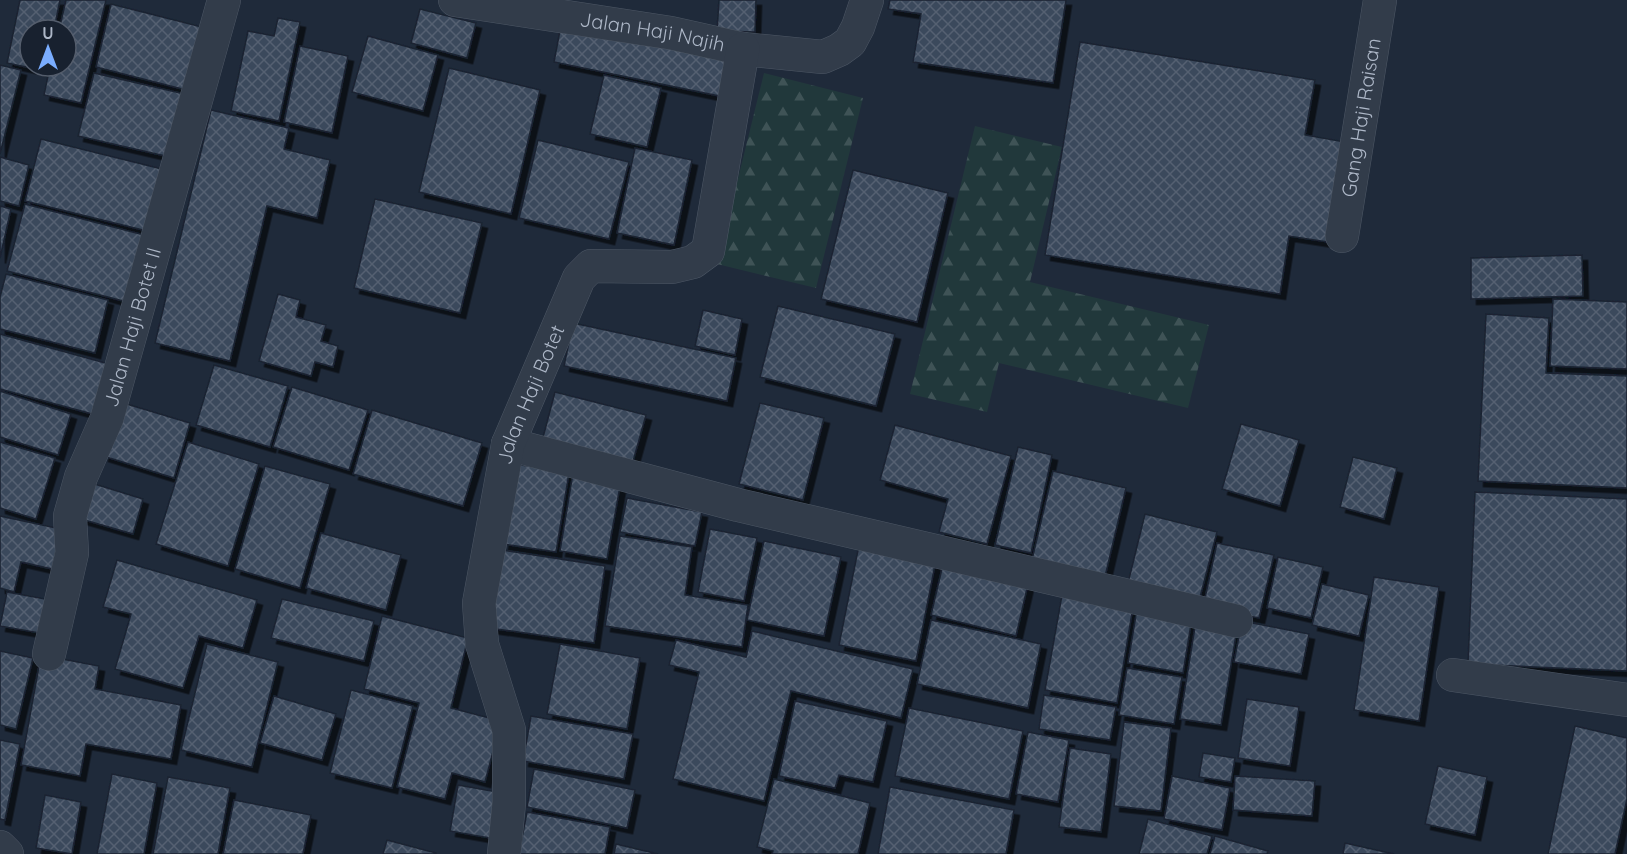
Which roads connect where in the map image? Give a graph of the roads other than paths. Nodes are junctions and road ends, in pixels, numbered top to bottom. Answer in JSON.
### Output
{"nodes":[{"id":1,"x":224,"y":0,"type":"edge"},
{"id":2,"x":455,"y":0,"type":"edge"},
{"id":3,"x":867,"y":0,"type":"edge"},
{"id":4,"x":1380,"y":0,"type":"edge"},
{"id":5,"x":743,"y":49,"type":"junction"},
{"id":6,"x":1342,"y":236,"type":"dead end"},
{"id":7,"x":508,"y":444,"type":"junction"},
{"id":8,"x":1236,"y":621,"type":"dead end"},
{"id":9,"x":49,"y":654,"type":"dead end"},
{"id":10,"x":1453,"y":675,"type":"dead end"},
{"id":11,"x":1627,"y":700,"type":"edge"},
{"id":12,"x":0,"y":847,"type":"edge"},
{"id":13,"x":7,"y":854,"type":"edge"},
{"id":14,"x":504,"y":854,"type":"edge"}],
"edges":[{"from":1,"to":9,"type":"street","name":"Jalan Haji Botet II"},
{"from":2,"to":5,"type":"street","name":"Jalan Haji Najih"},
{"from":3,"to":5,"type":"street","name":"Jalan Haji Najih"},
{"from":4,"to":6,"type":"street","name":"Gang Haji Raisan"},
{"from":5,"to":7,"type":"street","name":"Jalan Haji Botet"},
{"from":7,"to":8,"type":"street"},
{"from":7,"to":14,"type":"street","name":"Jalan Haji Botet"},
{"from":10,"to":11,"type":"street"},
{"from":12,"to":13,"type":"street"}]}
